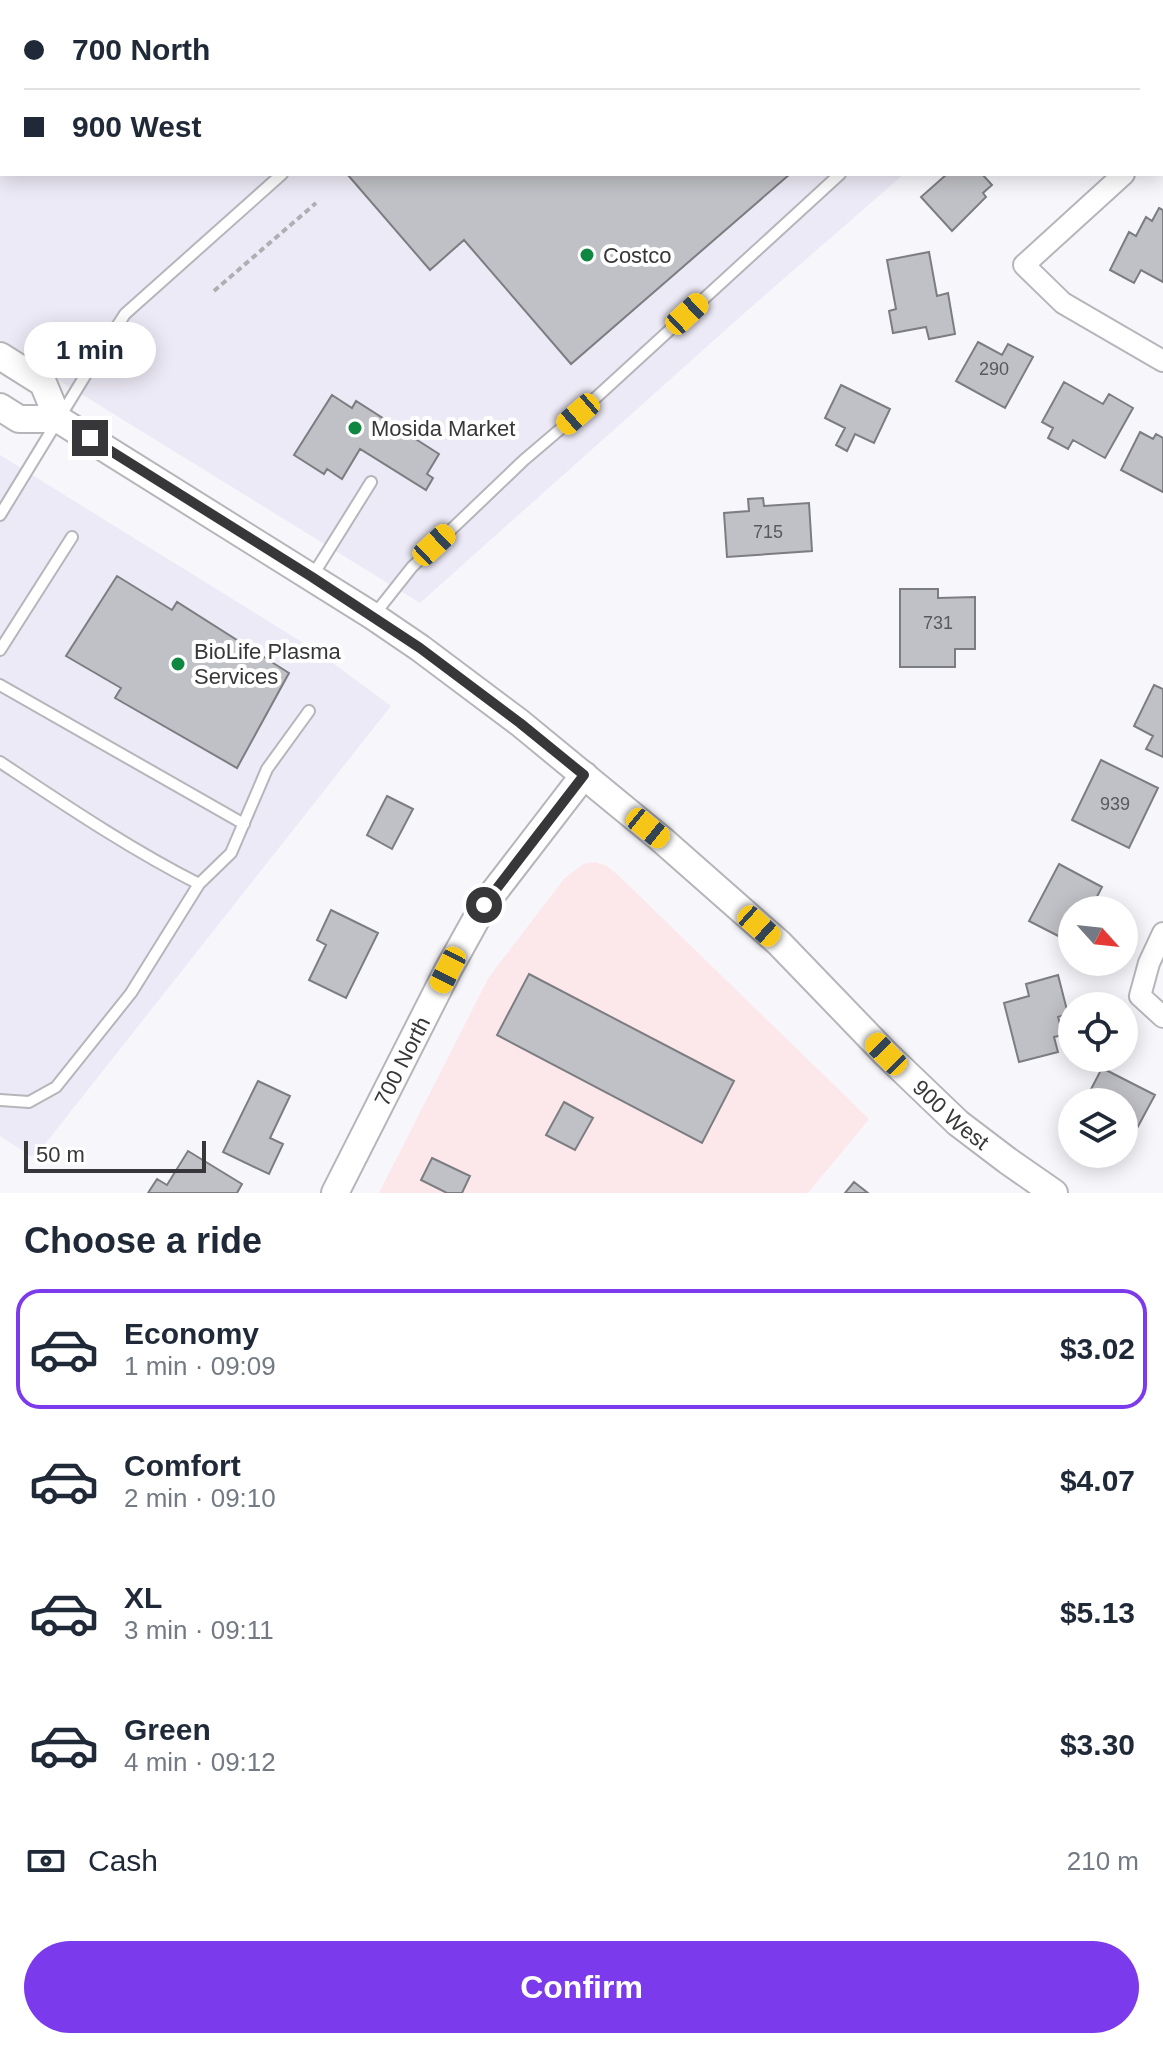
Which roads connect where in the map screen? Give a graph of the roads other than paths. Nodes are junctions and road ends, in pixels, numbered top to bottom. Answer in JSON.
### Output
{"nodes":[{"id":1,"x":280,"y":176,"type":"edge"},
{"id":2,"x":838,"y":176,"type":"edge"},
{"id":3,"x":1122,"y":176,"type":"edge"},
{"id":4,"x":0,"y":356,"type":"edge"},
{"id":5,"x":1163,"y":361,"type":"edge"},
{"id":6,"x":0,"y":407,"type":"edge"},
{"id":7,"x":58,"y":419,"type":"junction"},
{"id":8,"x":371,"y":482,"type":"dead end"},
{"id":9,"x":0,"y":515,"type":"edge"},
{"id":10,"x":72,"y":537,"type":"dead end"},
{"id":11,"x":312,"y":577,"type":"junction"},
{"id":12,"x":373,"y":616,"type":"junction"},
{"id":13,"x":0,"y":650,"type":"edge"},
{"id":14,"x":0,"y":685,"type":"edge"},
{"id":15,"x":309,"y":711,"type":"dead end"},
{"id":16,"x":0,"y":762,"type":"edge"},
{"id":17,"x":584,"y":775,"type":"junction"},
{"id":18,"x":244,"y":824,"type":"junction"},
{"id":19,"x":199,"y":884,"type":"junction"},
{"id":20,"x":1163,"y":933,"type":"edge"},
{"id":21,"x":1163,"y":1017,"type":"edge"},
{"id":22,"x":0,"y":1100,"type":"edge"},
{"id":23,"x":335,"y":1193,"type":"edge"},
{"id":24,"x":1054,"y":1193,"type":"edge"}],
"edges":[{"from":1,"to":7,"type":"lane"},
{"from":2,"to":12,"type":"lane"},
{"from":3,"to":5,"type":"street"},
{"from":4,"to":7,"type":"street"},
{"from":6,"to":7,"type":"street"},
{"from":7,"to":9,"type":"lane"},
{"from":7,"to":11,"type":"street","name":"900 West"},
{"from":8,"to":11,"type":"lane"},
{"from":10,"to":13,"type":"lane"},
{"from":11,"to":12,"type":"street","name":"900 West"},
{"from":12,"to":17,"type":"street","name":"900 West"},
{"from":14,"to":18,"type":"lane"},
{"from":15,"to":18,"type":"lane"},
{"from":16,"to":19,"type":"lane"},
{"from":17,"to":23,"type":"street","name":"700 North"},
{"from":17,"to":24,"type":"street","name":"900 West"},
{"from":18,"to":19,"type":"lane"},
{"from":19,"to":22,"type":"lane"},
{"from":20,"to":21,"type":"street"}]}
